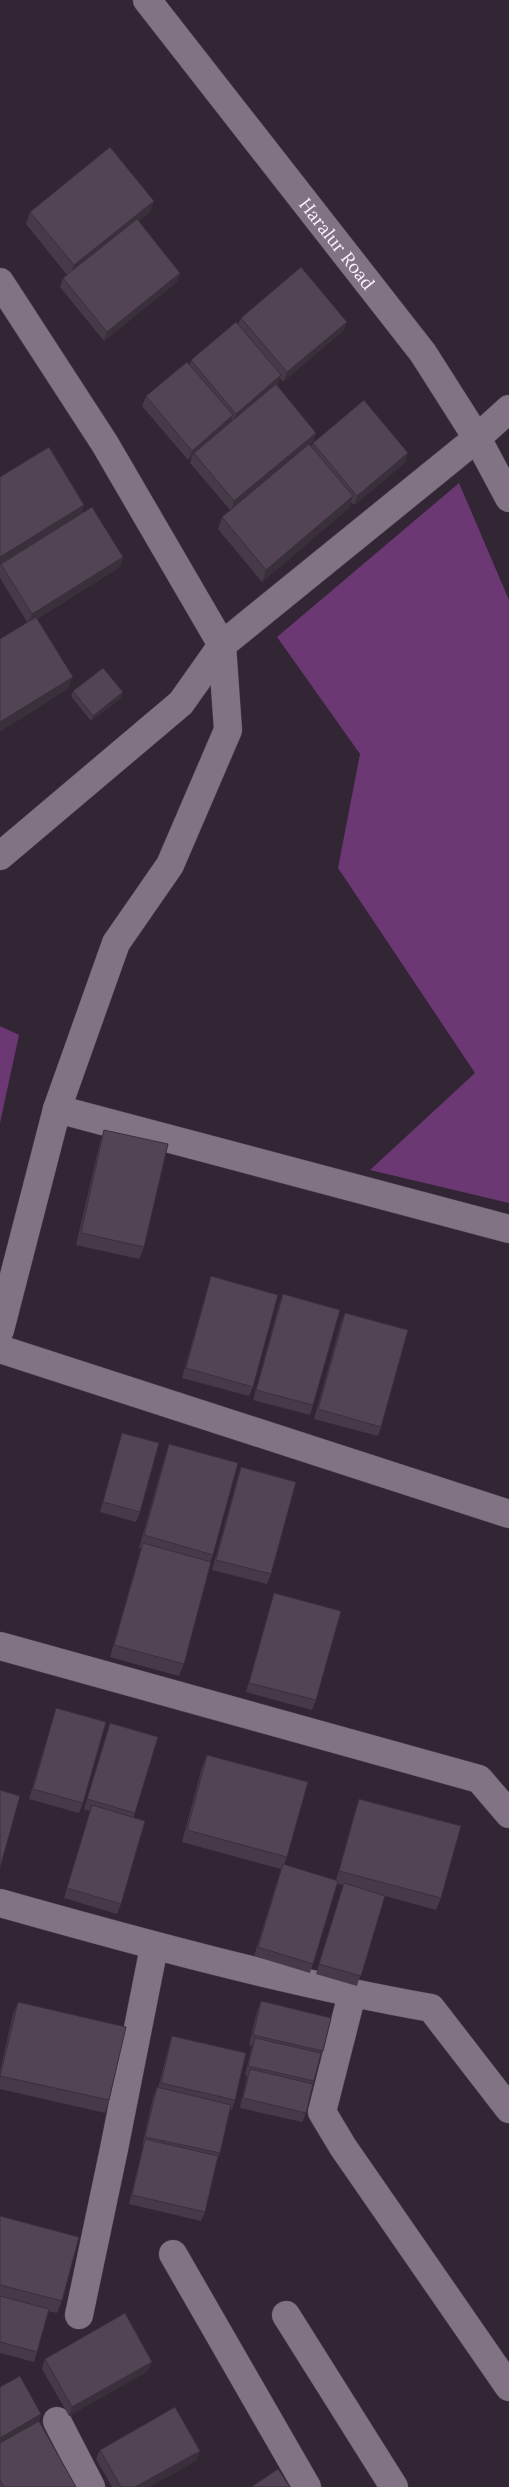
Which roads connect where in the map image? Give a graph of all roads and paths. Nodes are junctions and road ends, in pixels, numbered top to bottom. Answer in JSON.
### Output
{"nodes":[{"id":1,"x":147,"y":0,"type":"edge"},
{"id":2,"x":0,"y":282,"type":"edge"},
{"id":3,"x":509,"y":409,"type":"edge"},
{"id":4,"x":478,"y":438,"type":"junction"},
{"id":5,"x":509,"y":498,"type":"edge"},
{"id":6,"x":222,"y":645,"type":"junction"},
{"id":7,"x":0,"y":856,"type":"edge"},
{"id":8,"x":57,"y":1109,"type":"junction"},
{"id":9,"x":509,"y":1229,"type":"edge"},
{"id":10,"x":0,"y":1330,"type":"edge"},
{"id":11,"x":0,"y":1349,"type":"edge"},
{"id":12,"x":509,"y":1514,"type":"edge"},
{"id":13,"x":0,"y":1646,"type":"edge"},
{"id":14,"x":509,"y":1814,"type":"edge"},
{"id":15,"x":0,"y":1903,"type":"edge"},
{"id":16,"x":154,"y":1947,"type":"junction"},
{"id":17,"x":352,"y":1994,"type":"junction"},
{"id":18,"x":509,"y":2109,"type":"edge"},
{"id":19,"x":173,"y":2254,"type":"dead end"},
{"id":20,"x":79,"y":2315,"type":"dead end"},
{"id":21,"x":286,"y":2315,"type":"dead end"},
{"id":22,"x":509,"y":2386,"type":"edge"},
{"id":23,"x":56,"y":2421,"type":"dead end"},
{"id":24,"x":91,"y":2487,"type":"edge"},
{"id":25,"x":307,"y":2487,"type":"edge"},
{"id":26,"x":394,"y":2487,"type":"edge"}],
"edges":[{"from":1,"to":4,"type":"street","name":"Haralur Road"},
{"from":2,"to":6,"type":"street"},
{"from":3,"to":4,"type":"street"},
{"from":4,"to":5,"type":"street","name":"Haralur Road"},
{"from":4,"to":6,"type":"street"},
{"from":6,"to":7,"type":"street"},
{"from":6,"to":8,"type":"street"},
{"from":8,"to":9,"type":"street"},
{"from":8,"to":10,"type":"street"},
{"from":11,"to":12,"type":"street"},
{"from":13,"to":14,"type":"street"},
{"from":15,"to":16,"type":"street"},
{"from":16,"to":17,"type":"street"},
{"from":16,"to":20,"type":"street"},
{"from":17,"to":18,"type":"street"},
{"from":17,"to":22,"type":"street"},
{"from":19,"to":25,"type":"street"},
{"from":21,"to":26,"type":"street"},
{"from":23,"to":24,"type":"street"}]}
